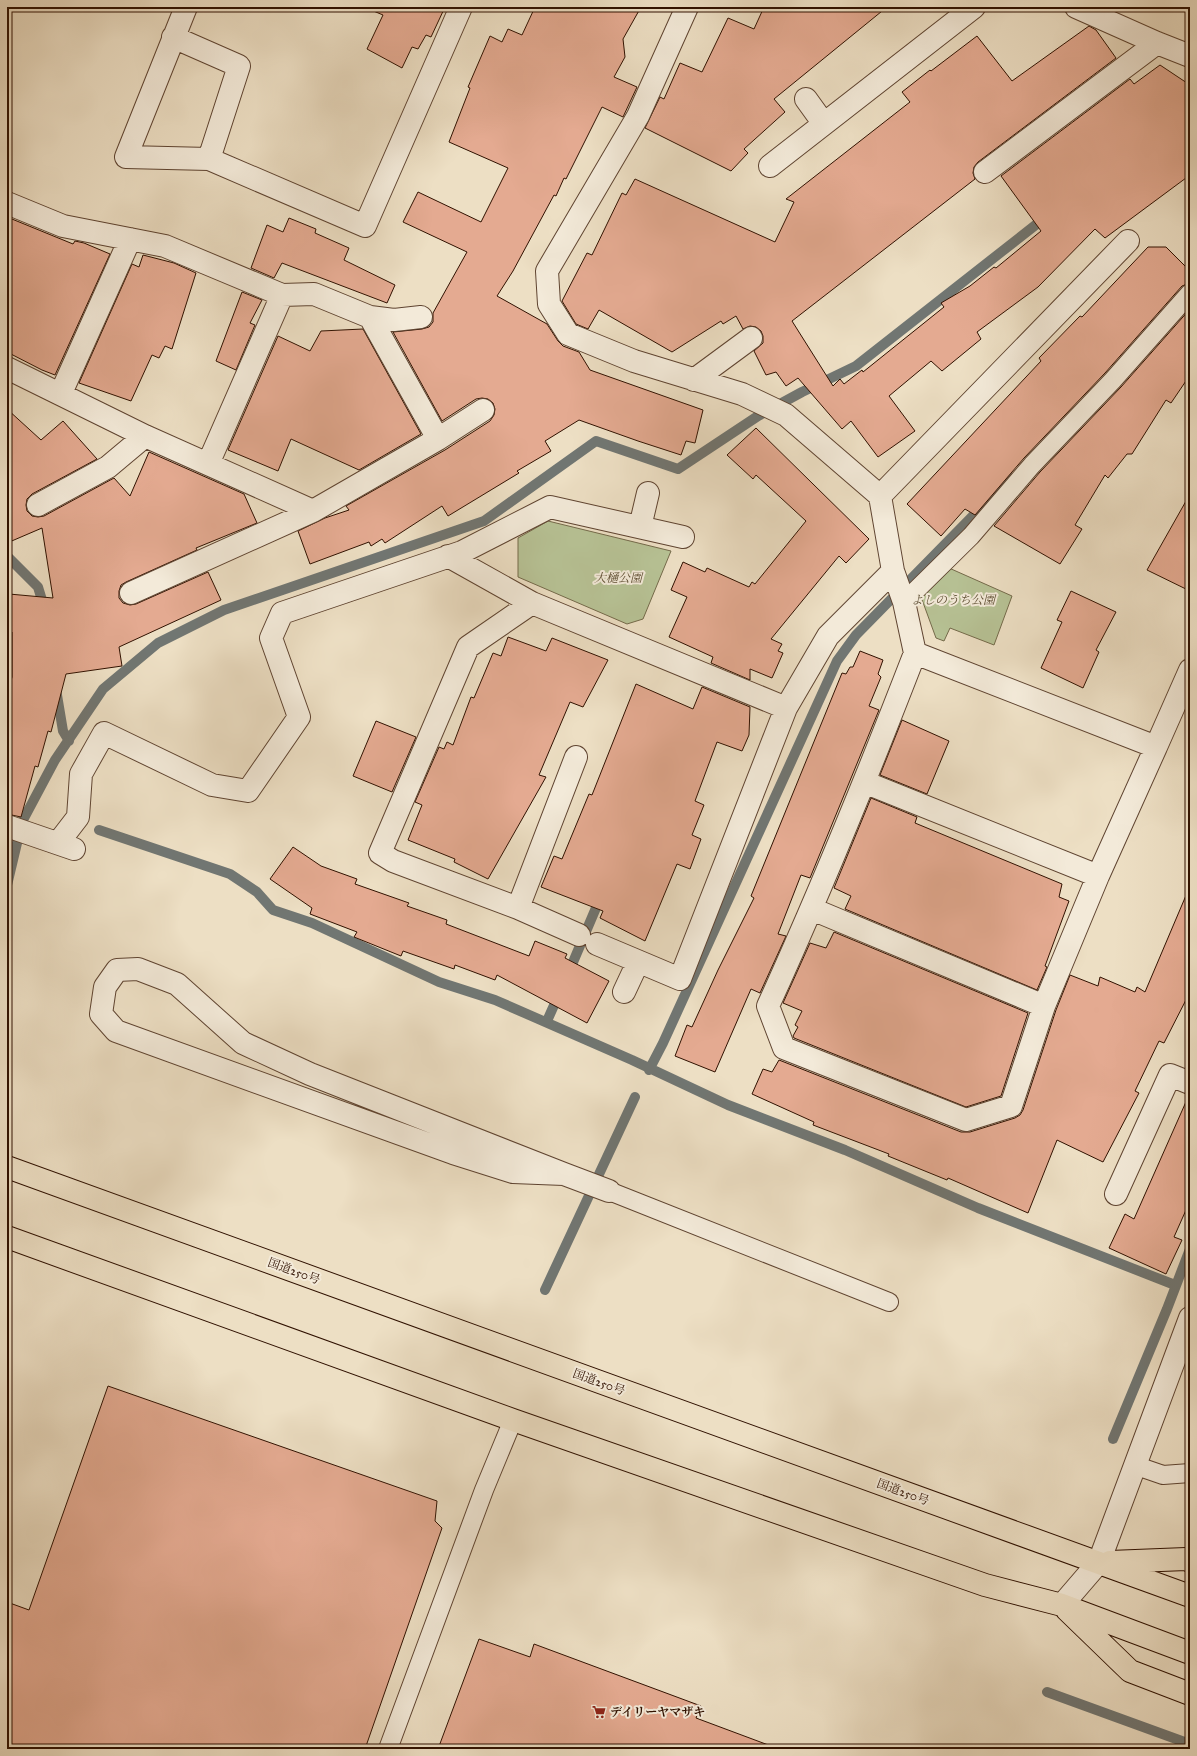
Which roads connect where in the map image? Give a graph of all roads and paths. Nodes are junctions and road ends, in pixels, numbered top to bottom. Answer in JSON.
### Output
{"nodes":[{"id":1,"x":186,"y":7,"type":"edge"},
{"id":2,"x":461,"y":7,"type":"edge"},
{"id":3,"x":687,"y":7,"type":"edge"},
{"id":4,"x":974,"y":7,"type":"edge"},
{"id":5,"x":1076,"y":7,"type":"edge"},
{"id":6,"x":173,"y":37,"type":"junction"},
{"id":7,"x":1157,"y":44,"type":"junction"},
{"id":8,"x":1190,"y":56,"type":"edge"},
{"id":9,"x":806,"y":99,"type":"dead end"},
{"id":10,"x":824,"y":124,"type":"junction"},
{"id":11,"x":209,"y":159,"type":"junction"},
{"id":12,"x":770,"y":166,"type":"dead end"},
{"id":13,"x":985,"y":172,"type":"dead end"},
{"id":14,"x":7,"y":203,"type":"edge"},
{"id":15,"x":130,"y":239,"type":"junction"},
{"id":16,"x":1128,"y":241,"type":"dead end"},
{"id":17,"x":1190,"y":293,"type":"edge"},
{"id":18,"x":282,"y":295,"type":"junction"},
{"id":19,"x":370,"y":317,"type":"junction"},
{"id":20,"x":421,"y":317,"type":"dead end"},
{"id":21,"x":751,"y":338,"type":"dead end"},
{"id":22,"x":7,"y":368,"type":"edge"},
{"id":23,"x":694,"y":380,"type":"junction"},
{"id":24,"x":60,"y":393,"type":"junction"},
{"id":25,"x":483,"y":410,"type":"dead end"},
{"id":26,"x":145,"y":436,"type":"junction"},
{"id":27,"x":438,"y":438,"type":"junction"},
{"id":28,"x":208,"y":464,"type":"junction"},
{"id":29,"x":648,"y":493,"type":"dead end"},
{"id":30,"x":880,"y":496,"type":"junction"},
{"id":31,"x":38,"y":505,"type":"dead end"},
{"id":32,"x":313,"y":511,"type":"junction"},
{"id":33,"x":640,"y":527,"type":"junction"},
{"id":34,"x":683,"y":537,"type":"dead end"},
{"id":35,"x":448,"y":556,"type":"junction"},
{"id":36,"x":899,"y":588,"type":"junction"},
{"id":37,"x":131,"y":593,"type":"dead end"},
{"id":38,"x":532,"y":603,"type":"junction"},
{"id":39,"x":915,"y":653,"type":"junction"},
{"id":40,"x":1190,"y":670,"type":"edge"},
{"id":41,"x":786,"y":708,"type":"junction"},
{"id":42,"x":1156,"y":747,"type":"junction"},
{"id":43,"x":576,"y":757,"type":"dead end"},
{"id":44,"x":864,"y":782,"type":"junction"},
{"id":45,"x":15,"y":829,"type":"edge"},
{"id":46,"x":1098,"y":876,"type":"junction"},
{"id":47,"x":518,"y":908,"type":"junction"},
{"id":48,"x":812,"y":909,"type":"junction"},
{"id":49,"x":638,"y":962,"type":"junction"},
{"id":50,"x":624,"y":992,"type":"dead end"},
{"id":51,"x":1044,"y":1006,"type":"junction"},
{"id":52,"x":1190,"y":1083,"type":"edge"},
{"id":53,"x":7,"y":1167,"type":"edge"},
{"id":54,"x":564,"y":1174,"type":"junction"},
{"id":55,"x":609,"y":1191,"type":"joint"},
{"id":56,"x":1116,"y":1194,"type":"dead end"},
{"id":57,"x":7,"y":1237,"type":"edge"},
{"id":58,"x":889,"y":1302,"type":"dead end"},
{"id":59,"x":1190,"y":1318,"type":"edge"},
{"id":60,"x":513,"y":1420,"type":"junction"},
{"id":61,"x":1134,"y":1465,"type":"junction"},
{"id":62,"x":1190,"y":1473,"type":"edge"},
{"id":63,"x":1190,"y":1561,"type":"edge"},
{"id":64,"x":1099,"y":1562,"type":"junction"},
{"id":65,"x":1190,"y":1596,"type":"edge"},
{"id":66,"x":1062,"y":1605,"type":"junction"},
{"id":67,"x":1190,"y":1653,"type":"edge"},
{"id":68,"x":1190,"y":1694,"type":"edge"},
{"id":69,"x":388,"y":1749,"type":"edge"}],
"edges":[{"from":1,"to":6,"type":"street"},
{"from":2,"to":11,"type":"street"},
{"from":3,"to":23,"type":"street"},
{"from":4,"to":10,"type":"street"},
{"from":5,"to":7,"type":"street"},
{"from":6,"to":11,"type":"street"},
{"from":6,"to":11,"type":"street"},
{"from":7,"to":8,"type":"street"},
{"from":7,"to":13,"type":"street"},
{"from":9,"to":10,"type":"street"},
{"from":10,"to":12,"type":"street"},
{"from":14,"to":15,"type":"street"},
{"from":15,"to":18,"type":"street"},
{"from":15,"to":24,"type":"street"},
{"from":16,"to":30,"type":"street"},
{"from":17,"to":36,"type":"lane"},
{"from":18,"to":19,"type":"street"},
{"from":18,"to":28,"type":"street"},
{"from":19,"to":20,"type":"street"},
{"from":19,"to":27,"type":"street"},
{"from":21,"to":23,"type":"street"},
{"from":22,"to":24,"type":"street"},
{"from":23,"to":30,"type":"street"},
{"from":24,"to":26,"type":"street"},
{"from":25,"to":27,"type":"street"},
{"from":26,"to":28,"type":"street"},
{"from":26,"to":31,"type":"street"},
{"from":27,"to":32,"type":"street"},
{"from":28,"to":32,"type":"street"},
{"from":29,"to":33,"type":"street"},
{"from":30,"to":36,"type":"street"},
{"from":32,"to":37,"type":"street"},
{"from":33,"to":34,"type":"street"},
{"from":33,"to":35,"type":"street"},
{"from":35,"to":38,"type":"street"},
{"from":35,"to":45,"type":"street"},
{"from":36,"to":39,"type":"street"},
{"from":36,"to":41,"type":"street"},
{"from":38,"to":41,"type":"street"},
{"from":38,"to":47,"type":"street"},
{"from":39,"to":42,"type":"street"},
{"from":39,"to":44,"type":"street"},
{"from":40,"to":42,"type":"street"},
{"from":41,"to":49,"type":"street"},
{"from":42,"to":46,"type":"street"},
{"from":43,"to":47,"type":"street"},
{"from":44,"to":46,"type":"street"},
{"from":44,"to":48,"type":"street"},
{"from":46,"to":51,"type":"street"},
{"from":47,"to":49,"type":"street"},
{"from":48,"to":51,"type":"street"},
{"from":48,"to":51,"type":"street"},
{"from":49,"to":50,"type":"street"},
{"from":52,"to":56,"type":"street"},
{"from":53,"to":64,"type":"highway","name":"国道250号"},
{"from":54,"to":54,"type":"street"},
{"from":54,"to":55,"type":"street"},
{"from":55,"to":58,"type":"lane"},
{"from":57,"to":60,"type":"highway"},
{"from":59,"to":61,"type":"street"},
{"from":60,"to":66,"type":"highway"},
{"from":60,"to":69,"type":"lane"},
{"from":61,"to":62,"type":"lane"},
{"from":61,"to":64,"type":"street"},
{"from":63,"to":64,"type":"highway"},
{"from":64,"to":65,"type":"highway","name":"国道250号"},
{"from":64,"to":66,"type":"street"},
{"from":66,"to":67,"type":"highway"},
{"from":66,"to":68,"type":"highway"}]}
